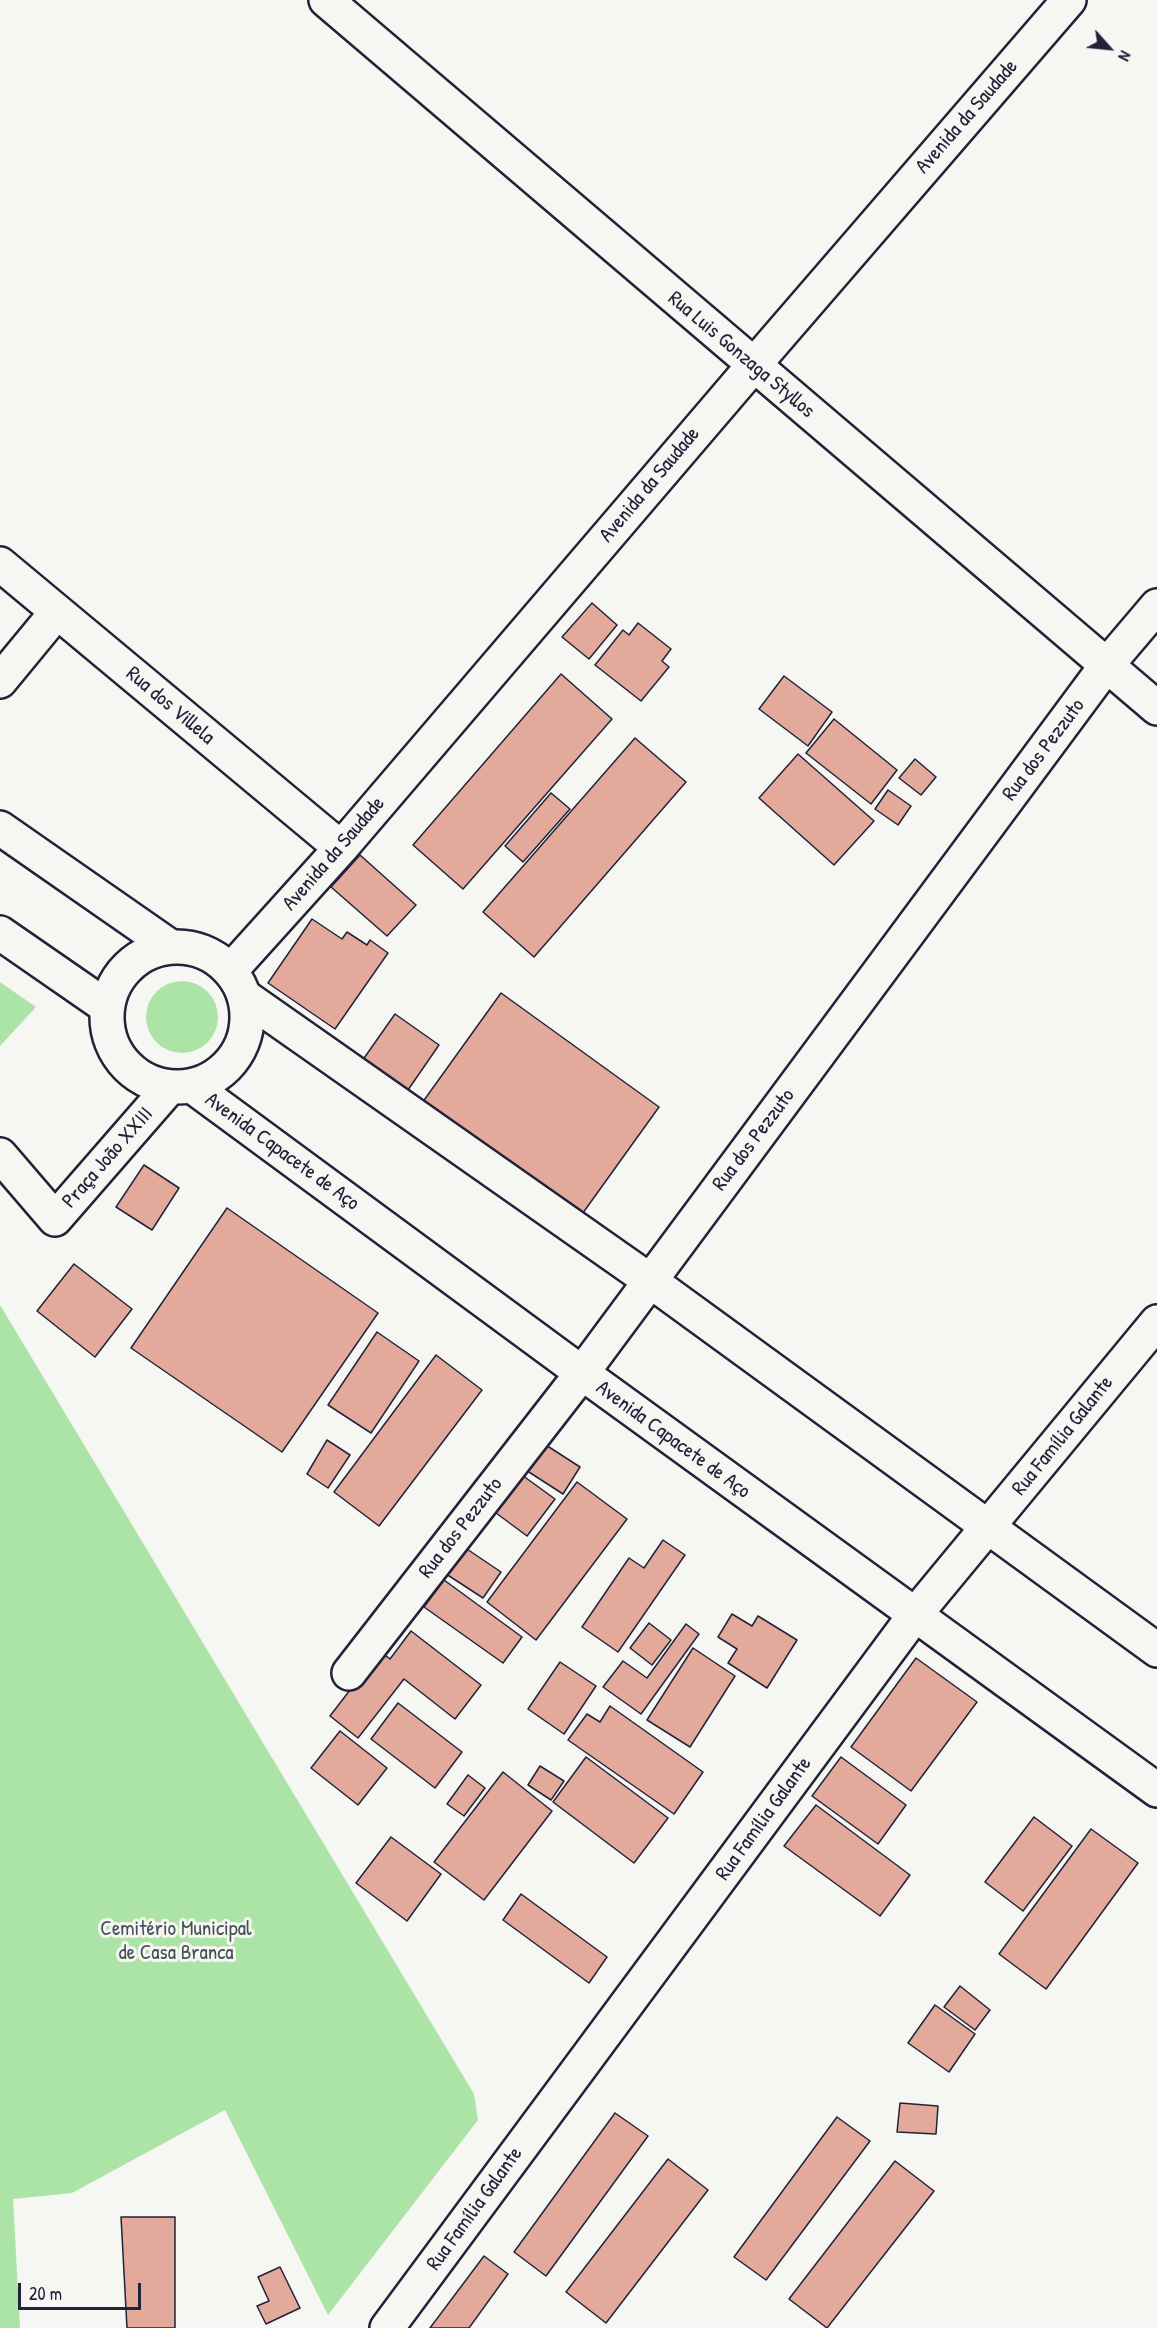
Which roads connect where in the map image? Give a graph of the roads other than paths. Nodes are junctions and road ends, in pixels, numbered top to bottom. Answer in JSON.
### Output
{"nodes":[{"id":1,"x":326,"y":0,"type":"edge"},
{"id":2,"x":1069,"y":0,"type":"edge"},
{"id":3,"x":753,"y":366,"type":"junction"},
{"id":4,"x":0,"y":564,"type":"edge"},
{"id":5,"x":1157,"y":606,"type":"edge"},
{"id":6,"x":57,"y":613,"type":"junction"},
{"id":7,"x":1106,"y":666,"type":"junction"},
{"id":8,"x":0,"y":681,"type":"edge"},
{"id":9,"x":1157,"y":708,"type":"edge"},
{"id":10,"x":0,"y":828,"type":"edge"},
{"id":11,"x":341,"y":848,"type":"junction"},
{"id":12,"x":0,"y":933,"type":"edge"},
{"id":13,"x":171,"y":947,"type":"junction"},
{"id":14,"x":237,"y":983,"type":"junction"},
{"id":15,"x":107,"y":1007,"type":"junction"},
{"id":16,"x":181,"y":1087,"type":"junction"},
{"id":17,"x":0,"y":1155,"type":"edge"},
{"id":18,"x":649,"y":1280,"type":"junction"},
{"id":19,"x":1157,"y":1322,"type":"edge"},
{"id":20,"x":582,"y":1373,"type":"junction"},
{"id":21,"x":988,"y":1527,"type":"junction"},
{"id":22,"x":914,"y":1616,"type":"junction"},
{"id":23,"x":1157,"y":1650,"type":"edge"},
{"id":24,"x":349,"y":1673,"type":"dead end"},
{"id":25,"x":1157,"y":1790,"type":"edge"},
{"id":26,"x":387,"y":2328,"type":"edge"}],
"edges":[{"from":1,"to":3,"type":"street","name":"Rua Luis Gonzaga Styllos"},
{"from":2,"to":3,"type":"street","name":"Avenida da Saudade"},
{"from":3,"to":7,"type":"street","name":"Rua Luis Gonzaga Styllos"},
{"from":3,"to":11,"type":"street","name":"Avenida da Saudade"},
{"from":4,"to":6,"type":"street","name":"Rua dos Villela"},
{"from":5,"to":7,"type":"street","name":"Rua dos Pezzuto"},
{"from":6,"to":8,"type":"street"},
{"from":6,"to":11,"type":"street","name":"Rua dos Villela"},
{"from":7,"to":9,"type":"street","name":"Rua Luis Gonzaga Styllos"},
{"from":7,"to":18,"type":"street","name":"Rua dos Pezzuto"},
{"from":10,"to":13,"type":"street"},
{"from":11,"to":14,"type":"street","name":"Avenida da Saudade"},
{"from":12,"to":15,"type":"street"},
{"from":13,"to":14,"type":"street"},
{"from":13,"to":15,"type":"street"},
{"from":14,"to":16,"type":"street"},
{"from":14,"to":18,"type":"street"},
{"from":15,"to":16,"type":"street"},
{"from":16,"to":17,"type":"street","name":"Praça João XXIII"},
{"from":16,"to":20,"type":"street","name":"Avenida Capacete de Aço"},
{"from":18,"to":20,"type":"street","name":"Rua dos Pezzuto"},
{"from":18,"to":21,"type":"street"},
{"from":19,"to":21,"type":"street","name":"Rua Família Galante"},
{"from":20,"to":22,"type":"street","name":"Avenida Capacete de Aço"},
{"from":20,"to":24,"type":"street","name":"Rua dos Pezzuto"},
{"from":21,"to":22,"type":"street","name":"Rua Família Galante"},
{"from":21,"to":23,"type":"street"},
{"from":22,"to":25,"type":"street","name":"Avenida Capacete de Aço"},
{"from":22,"to":26,"type":"street","name":"Rua Família Galante"}]}
